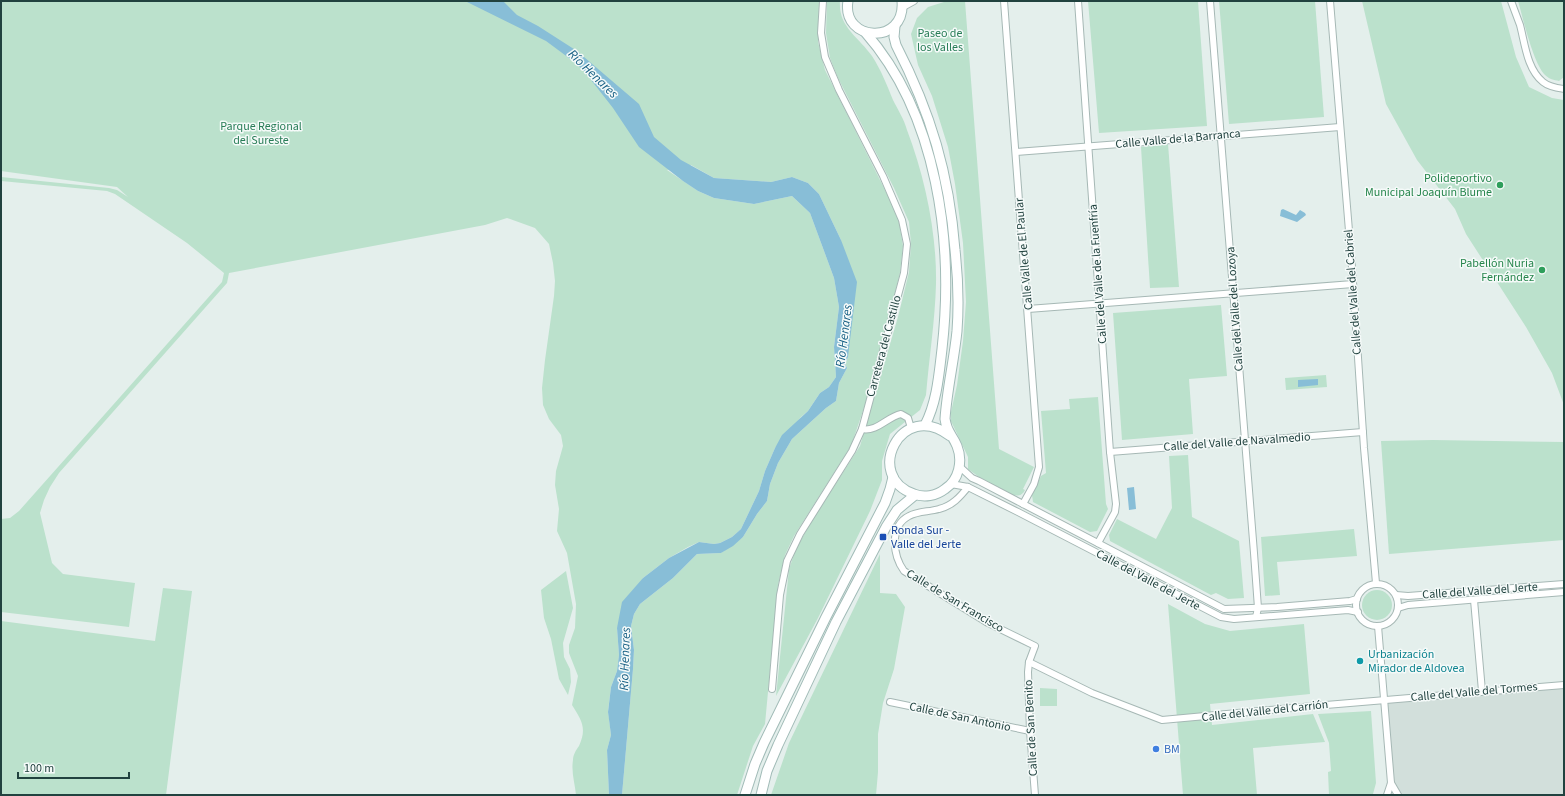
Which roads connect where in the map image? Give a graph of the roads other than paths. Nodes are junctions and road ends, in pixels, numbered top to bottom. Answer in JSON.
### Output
{"nodes":[{"id":1,"x":823,"y":1,"type":"edge"},
{"id":2,"x":848,"y":1,"type":"edge"},
{"id":3,"x":914,"y":1,"type":"edge"},
{"id":4,"x":1004,"y":1,"type":"edge"},
{"id":5,"x":1078,"y":1,"type":"edge"},
{"id":6,"x":1210,"y":1,"type":"edge"},
{"id":7,"x":1330,"y":1,"type":"edge"},
{"id":8,"x":1511,"y":1,"type":"edge"},
{"id":9,"x":903,"y":4,"type":"edge"},
{"id":10,"x":895,"y":26,"type":"junction"},
{"id":11,"x":865,"y":32,"type":"junction"},
{"id":12,"x":1564,"y":89,"type":"edge"},
{"id":13,"x":1340,"y":127,"type":"junction"},
{"id":14,"x":1221,"y":136,"type":"junction"},
{"id":15,"x":1089,"y":146,"type":"junction"},
{"id":16,"x":1016,"y":152,"type":"junction"},
{"id":17,"x":1353,"y":284,"type":"junction"},
{"id":18,"x":1234,"y":293,"type":"junction"},
{"id":19,"x":1099,"y":303,"type":"junction"},
{"id":20,"x":1028,"y":309,"type":"junction"},
{"id":21,"x":925,"y":425,"type":"junction"},
{"id":22,"x":912,"y":428,"type":"junction"},
{"id":23,"x":862,"y":429,"type":"junction"},
{"id":24,"x":1363,"y":432,"type":"junction"},
{"id":25,"x":950,"y":436,"type":"junction"},
{"id":26,"x":1244,"y":442,"type":"junction"},
{"id":27,"x":1110,"y":452,"type":"junction"},
{"id":28,"x":960,"y":466,"type":"junction"},
{"id":29,"x":893,"y":477,"type":"junction"},
{"id":30,"x":952,"y":484,"type":"junction"},
{"id":31,"x":968,"y":487,"type":"junction"},
{"id":32,"x":915,"y":495,"type":"junction"},
{"id":33,"x":1023,"y":504,"type":"junction"},
{"id":34,"x":1098,"y":543,"type":"junction"},
{"id":35,"x":1376,"y":583,"type":"junction"},
{"id":36,"x":1564,"y":584,"type":"edge"},
{"id":37,"x":1564,"y":592,"type":"edge"},
{"id":38,"x":1396,"y":595,"type":"junction"},
{"id":39,"x":1357,"y":599,"type":"junction"},
{"id":40,"x":1474,"y":600,"type":"junction"},
{"id":41,"x":1258,"y":608,"type":"junction"},
{"id":42,"x":1398,"y":608,"type":"junction"},
{"id":43,"x":1358,"y":612,"type":"junction"},
{"id":44,"x":1256,"y":617,"type":"junction"},
{"id":45,"x":1378,"y":626,"type":"junction"},
{"id":46,"x":1029,"y":662,"type":"junction"},
{"id":47,"x":1564,"y":685,"type":"edge"},
{"id":48,"x":772,"y":689,"type":"dead end"},
{"id":49,"x":1482,"y":691,"type":"junction"},
{"id":50,"x":1385,"y":699,"type":"junction"},
{"id":51,"x":890,"y":702,"type":"dead end"},
{"id":52,"x":1030,"y":731,"type":"junction"},
{"id":53,"x":1391,"y":783,"type":"junction"},
{"id":54,"x":745,"y":795,"type":"edge"},
{"id":55,"x":761,"y":795,"type":"edge"},
{"id":56,"x":1035,"y":795,"type":"edge"},
{"id":57,"x":1387,"y":795,"type":"edge"},
{"id":58,"x":1398,"y":795,"type":"edge"}],
"edges":[{"from":1,"to":23,"type":"street","name":"Carretera del Castillo"},
{"from":2,"to":11,"type":"main road"},
{"from":3,"to":9,"type":"street"},
{"from":4,"to":16,"type":"street","name":"Calle Valle de El Paular"},
{"from":5,"to":15,"type":"street","name":"Calle del Valle de la Fuenfría"},
{"from":6,"to":14,"type":"street","name":"Calle del Valle del Lozoya"},
{"from":7,"to":13,"type":"street","name":"Calle del Valle del Cabriel"},
{"from":8,"to":12,"type":"street"},
{"from":9,"to":10,"type":"main road"},
{"from":10,"to":11,"type":"main road"},
{"from":10,"to":25,"type":"main road"},
{"from":11,"to":21,"type":"main road"},
{"from":13,"to":14,"type":"street","name":"Calle Valle de la Barranca"},
{"from":13,"to":17,"type":"street","name":"Calle del Valle del Cabriel"},
{"from":14,"to":15,"type":"street","name":"Calle Valle de la Barranca"},
{"from":14,"to":18,"type":"street","name":"Calle del Valle del Lozoya"},
{"from":15,"to":16,"type":"street","name":"Calle Valle de la Barranca"},
{"from":15,"to":19,"type":"street","name":"Calle del Valle de la Fuenfría"},
{"from":16,"to":20,"type":"street","name":"Calle Valle de El Paular"},
{"from":17,"to":18,"type":"street"},
{"from":17,"to":24,"type":"street","name":"Calle del Valle del Cabriel"},
{"from":18,"to":19,"type":"street"},
{"from":18,"to":26,"type":"street","name":"Calle del Valle del Lozoya"},
{"from":19,"to":20,"type":"street"},
{"from":19,"to":27,"type":"street","name":"Calle del Valle de la Fuenfría"},
{"from":20,"to":33,"type":"street","name":"Calle Valle de El Paular"},
{"from":21,"to":22,"type":"main road"},
{"from":21,"to":25,"type":"main road"},
{"from":22,"to":23,"type":"street"},
{"from":22,"to":29,"type":"main road"},
{"from":23,"to":48,"type":"street","name":"Carretera del Castillo"},
{"from":24,"to":26,"type":"street","name":"Calle del Valle de Navalmedio"},
{"from":24,"to":35,"type":"street","name":"Calle del Valle del Cabriel"},
{"from":25,"to":28,"type":"main road"},
{"from":26,"to":27,"type":"street","name":"Calle del Valle de Navalmedio"},
{"from":26,"to":41,"type":"street","name":"Calle del Valle del Lozoya"},
{"from":27,"to":34,"type":"street","name":"Calle del Valle de la Fuenfría"},
{"from":28,"to":30,"type":"main road"},
{"from":28,"to":33,"type":"street","name":"Calle del Valle del Jerte"},
{"from":29,"to":32,"type":"main road"},
{"from":29,"to":54,"type":"main road"},
{"from":30,"to":31,"type":"street","name":"Calle del Valle del Jerte"},
{"from":30,"to":32,"type":"main road"},
{"from":31,"to":44,"type":"street","name":"Calle del Valle del Jerte"},
{"from":31,"to":46,"type":"street","name":"Calle de San Francisco"},
{"from":32,"to":55,"type":"main road"},
{"from":33,"to":34,"type":"street","name":"Calle del Valle del Jerte"},
{"from":34,"to":41,"type":"street","name":"Calle del Valle del Jerte"},
{"from":35,"to":38,"type":"street"},
{"from":35,"to":39,"type":"street"},
{"from":36,"to":38,"type":"street","name":"Calle del Valle del Jerte"},
{"from":37,"to":40,"type":"street","name":"Calle del Valle del Jerte"},
{"from":38,"to":42,"type":"street"},
{"from":39,"to":41,"type":"street","name":"Calle del Valle del Jerte"},
{"from":39,"to":43,"type":"street"},
{"from":40,"to":42,"type":"street","name":"Calle del Valle del Jerte"},
{"from":40,"to":49,"type":"street"},
{"from":41,"to":44,"type":"street","name":"Calle del Valle del Lozoya"},
{"from":42,"to":45,"type":"street"},
{"from":43,"to":44,"type":"street","name":"Calle del Valle del Jerte"},
{"from":43,"to":45,"type":"street"},
{"from":45,"to":50,"type":"street"},
{"from":46,"to":50,"type":"street","name":"Calle del Valle del Carrión"},
{"from":46,"to":52,"type":"street","name":"Calle de San Benito"},
{"from":47,"to":49,"type":"street","name":"Calle del Valle del Tormes"},
{"from":49,"to":50,"type":"street","name":"Calle del Valle del Tormes"},
{"from":50,"to":53,"type":"street"},
{"from":51,"to":52,"type":"street","name":"Calle de San Antonio"},
{"from":52,"to":56,"type":"street","name":"Calle de San Benito"},
{"from":53,"to":57,"type":"street"},
{"from":53,"to":58,"type":"street"}]}
